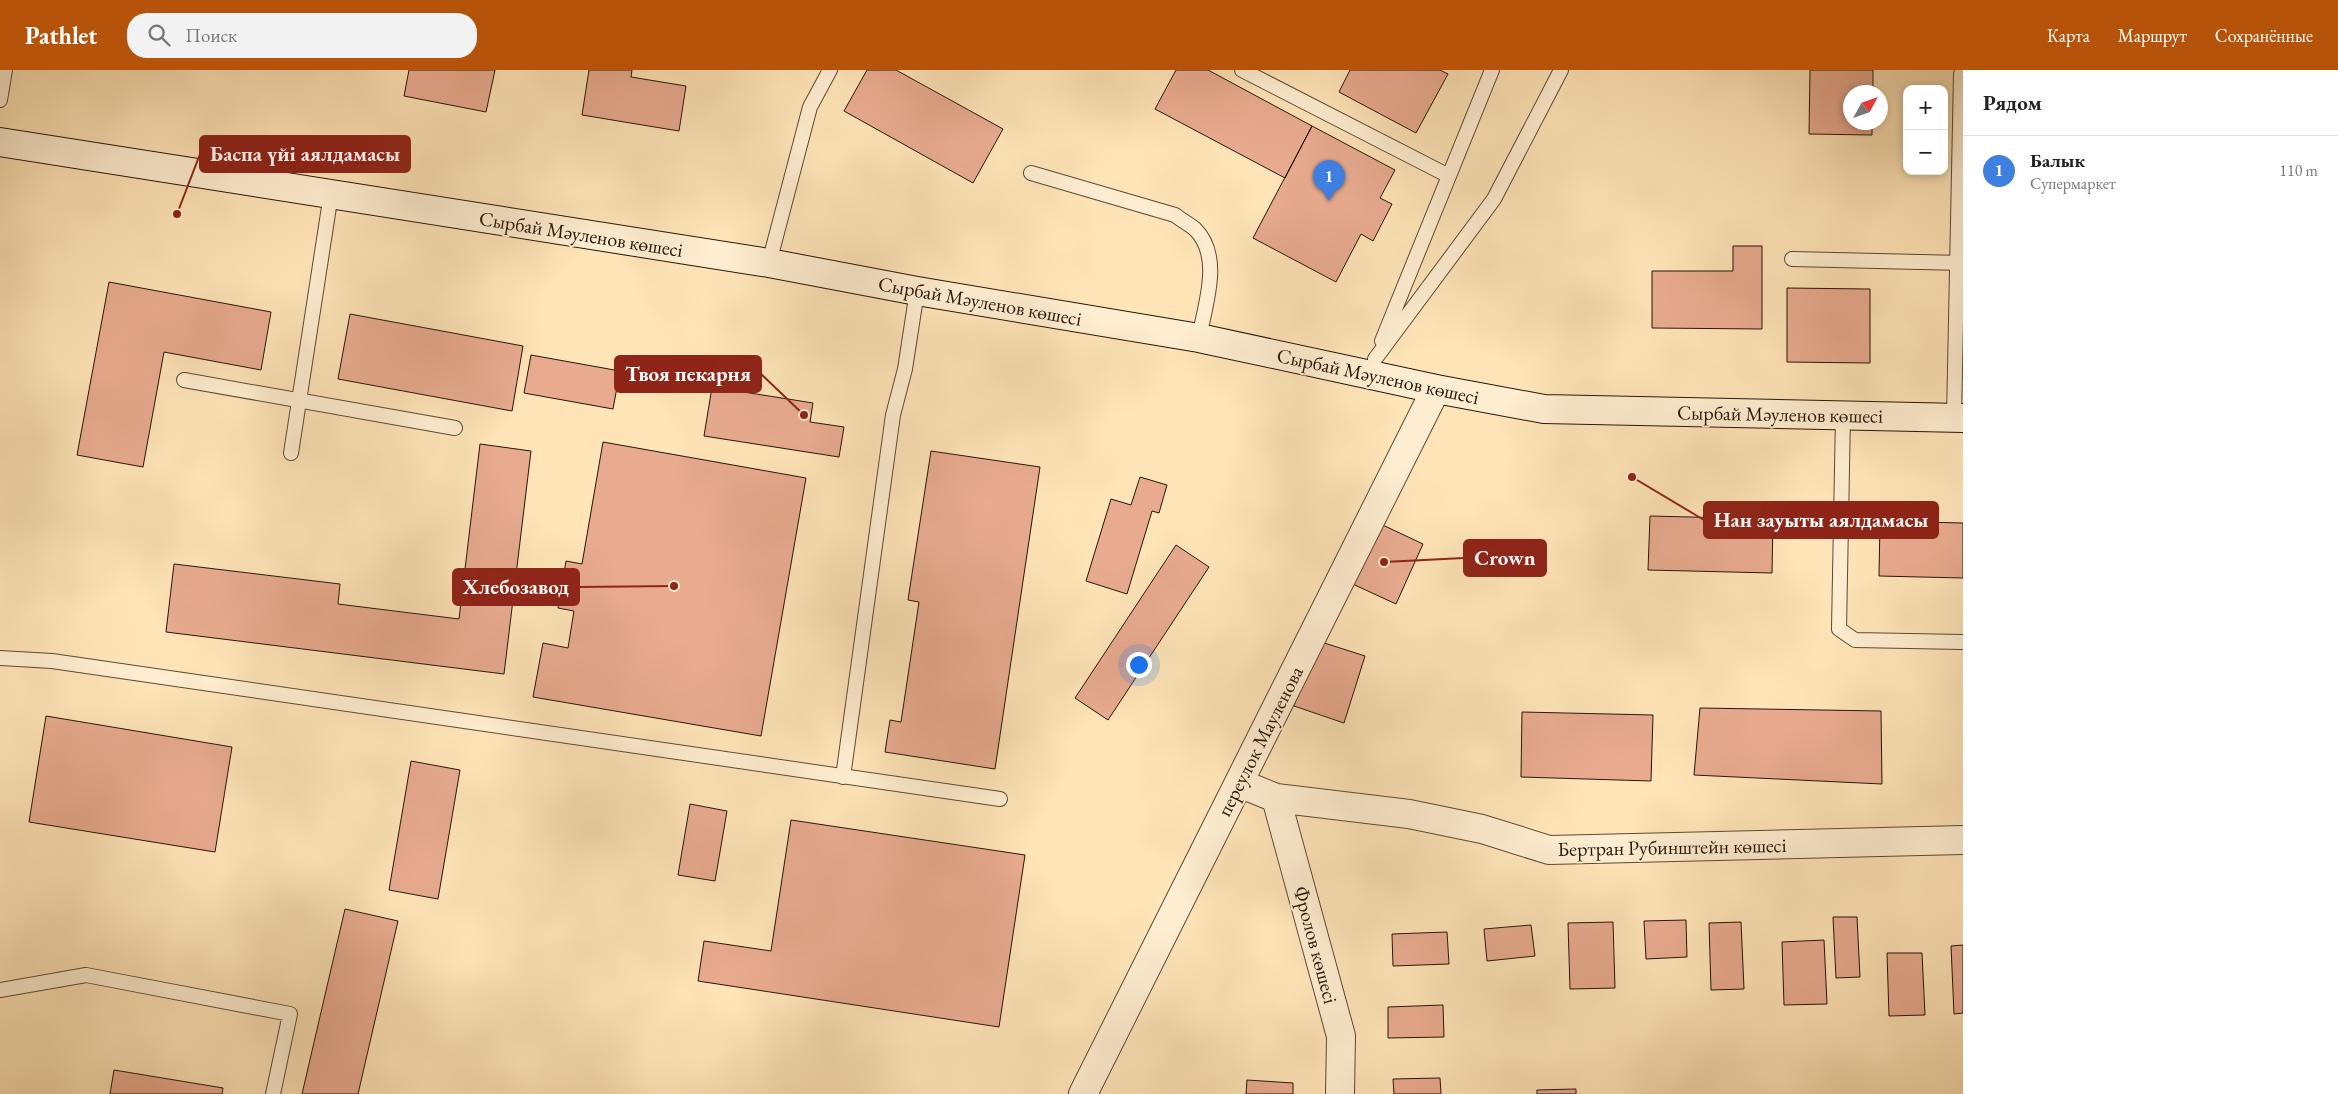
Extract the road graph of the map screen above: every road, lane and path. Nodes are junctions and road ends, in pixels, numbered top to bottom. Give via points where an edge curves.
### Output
1 (5, 70) edge
2 (830, 70) edge
3 (1242, 70) edge
4 (1492, 70) edge
5 (1562, 70) edge
6 (1963, 74) edge
7 (0, 100) edge
8 (0, 142) edge
9 (1031, 173) dead end
10 (1449, 176) junction
11 (331, 194) junction
12 (1792, 259) dead end
13 (1960, 262) edge
14 (769, 263) junction
15 (917, 291) junction
16 (1199, 338) junction
17 (1372, 366) junction
18 (184, 380) dead end
19 (1436, 389) junction
20 (299, 400) junction
21 (1843, 415) junction
22 (1958, 418) edge
23 (455, 428) dead end
24 (291, 453) dead end
25 (1963, 642) edge
26 (0, 658) edge
27 (843, 777) junction
28 (1239, 782) junction
29 (1276, 798) junction
30 (1000, 799) dead end
31 (1963, 840) edge
32 (0, 990) edge
33 (274, 1094) edge
34 (1083, 1094) edge
35 (1340, 1094) edge

1 - 7 lane
2 - 14 lane via 810,107
3 - 10 lane
4 - 10 lane
5 - 17 lane via 1494,199
6 - 13 lane
8 - 11 main road, Сырбай Мәуленов көшесі
9 - 16 lane via 1175,215 1195,229 1207,246 1211,265
10 - 17 lane
11 - 14 main road, Сырбай Мәуленов көшесі
11 - 20 lane
12 - 13 lane
13 - 22 lane
14 - 15 main road, Сырбай Мәуленов көшесі
15 - 16 main road, Сырбай Мәуленов көшесі
15 - 27 lane via 905,369 893,415
16 - 17 main road, Сырбай Мәуленов көшесі
17 - 19 main road, Сырбай Мәуленов көшесі
18 - 20 lane
19 - 21 main road, Сырбай Мәуленов көшесі via 1544,409
19 - 28 main road, переулок Мауленова
20 - 23 lane
20 - 24 lane
21 - 22 main road, Сырбай Мәуленов көшесі
21 - 25 lane via 1839,629 1855,640
26 - 27 lane via 62,663
27 - 30 lane
28 - 29 main road, Бертран Рубинштейн көшесі
28 - 34 main road, переулок Мауленова
29 - 31 main road, Бертран Рубинштейн көшесі via 1427,818 1482,829 1549,850
29 - 35 main road, Фролов көшесі via 1341,1036
32 - 33 lane via 86,975 290,1014

